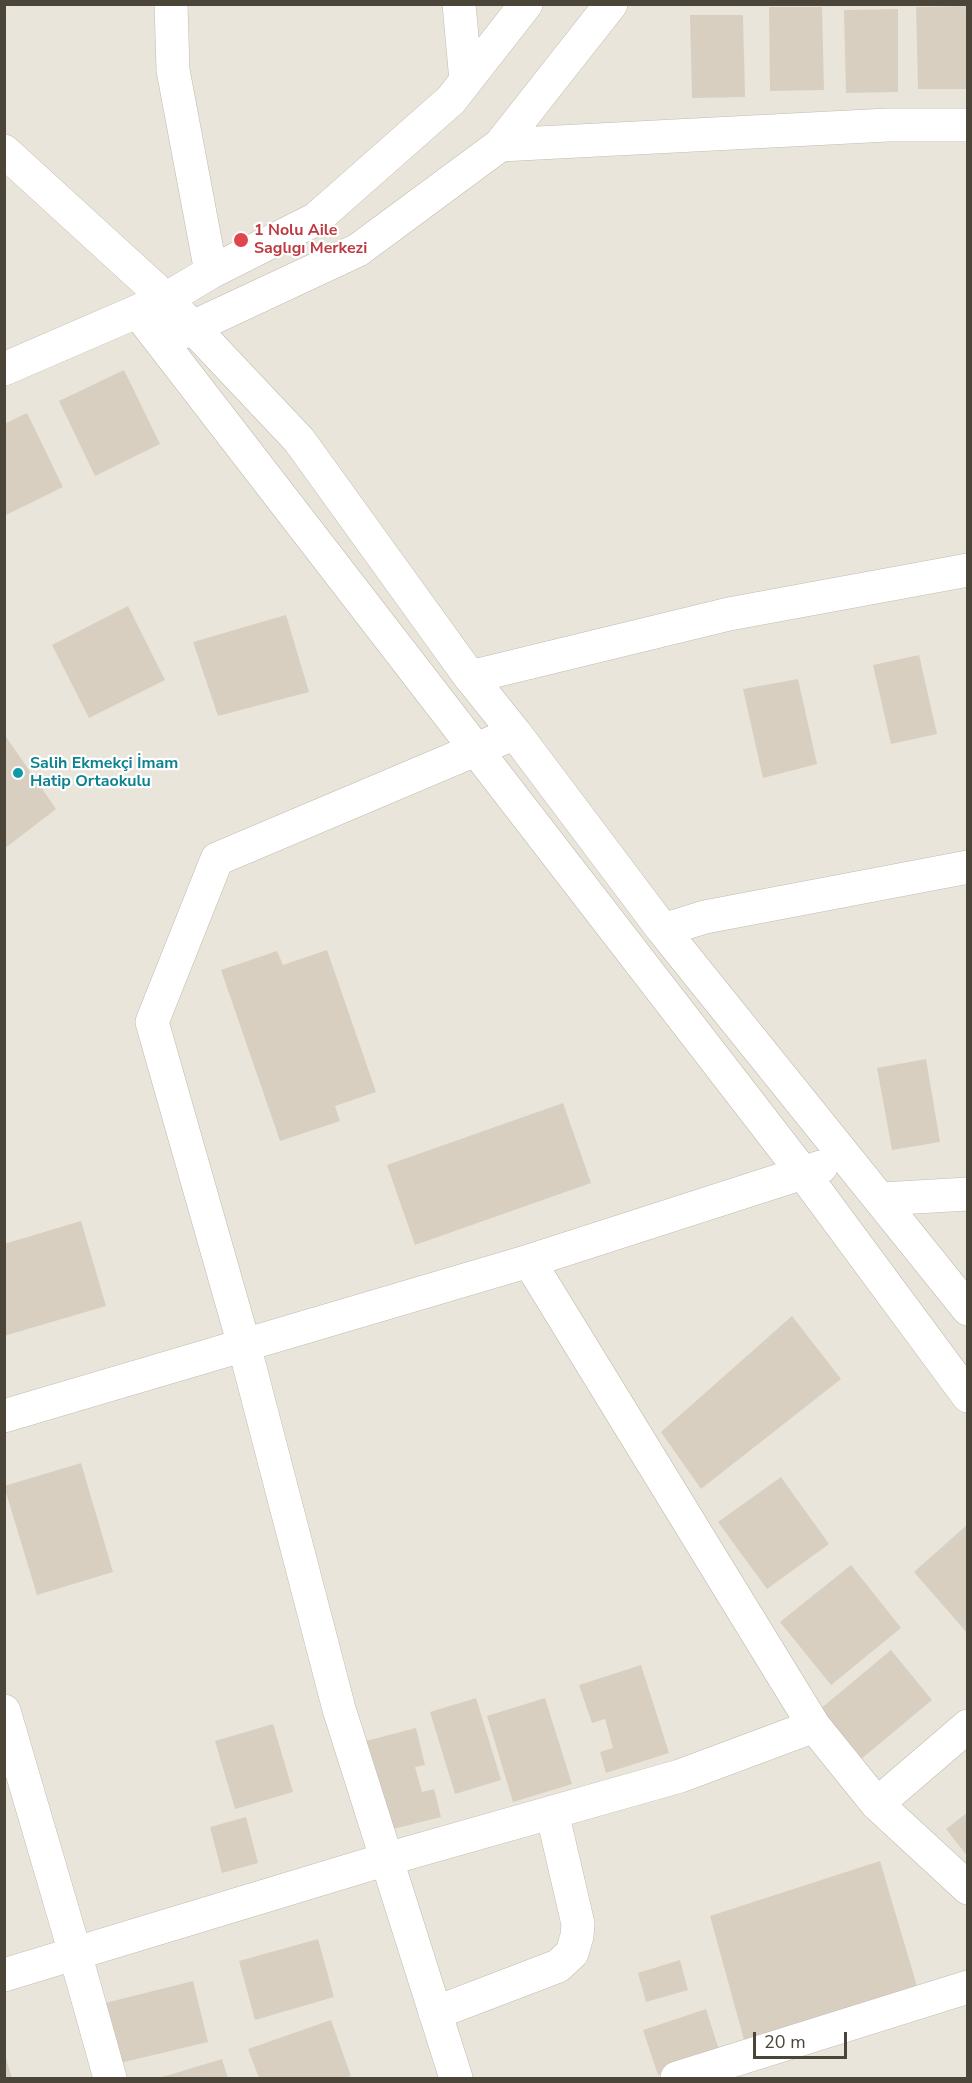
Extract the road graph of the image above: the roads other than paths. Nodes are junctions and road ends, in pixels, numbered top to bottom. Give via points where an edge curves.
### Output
1 (171, 4) edge
2 (459, 4) edge
3 (526, 4) edge
4 (611, 4) edge
5 (466, 81) junction
6 (968, 125) edge
7 (500, 145) junction
8 (4, 151) edge
9 (211, 272) junction
10 (152, 305) junction
11 (193, 326) junction
12 (162, 342) junction
13 (4, 369) edge
14 (968, 570) edge
15 (470, 677) junction
16 (515, 733) junction
17 (477, 749) junction
18 (968, 867) edge
19 (663, 930) junction
20 (846, 1159) junction
21 (803, 1173) junction
22 (968, 1194) edge
23 (881, 1199) junction
24 (529, 1261) junction
25 (968, 1309) edge
26 (244, 1346) junction
27 (968, 1396) edge
28 (4, 1416) edge
29 (4, 1711) edge
30 (814, 1726) junction
31 (968, 1726) edge
32 (877, 1804) junction
33 (552, 1812) junction
34 (387, 1859) junction
35 (968, 1888) edge
36 (75, 1953) junction
37 (4, 1975) edge
38 (968, 1987) edge
39 (435, 2013) junction
40 (110, 2079) edge
41 (456, 2079) edge
42 (677, 2079) edge

1 - 9 street via 173,70
2 - 5 street
3 - 5 street
4 - 7 street
5 - 9 street via 451,100 316,219
6 - 7 street via 888,125
7 - 11 street via 358,250
8 - 10 street
9 - 10 street
10 - 11 street
10 - 12 street
10 - 13 street
11 - 12 street
11 - 15 street via 299,440
12 - 17 street
14 - 15 street via 729,614
15 - 16 street
16 - 17 street
16 - 19 street
17 - 21 street
17 - 26 street via 217,860 152,1022
18 - 19 street via 705,917
19 - 20 street
20 - 21 street
20 - 23 street
21 - 24 street
21 - 27 street
22 - 23 street
23 - 25 street
24 - 26 street
24 - 30 street
26 - 28 street
26 - 34 street via 339,1709
29 - 36 street
30 - 32 street
30 - 33 street via 680,1776
31 - 32 street
32 - 35 street
33 - 34 street
33 - 39 street via 578,1924 572,1953 558,1966
34 - 36 street
34 - 39 street
36 - 37 street
36 - 40 street
38 - 42 street
39 - 41 street

